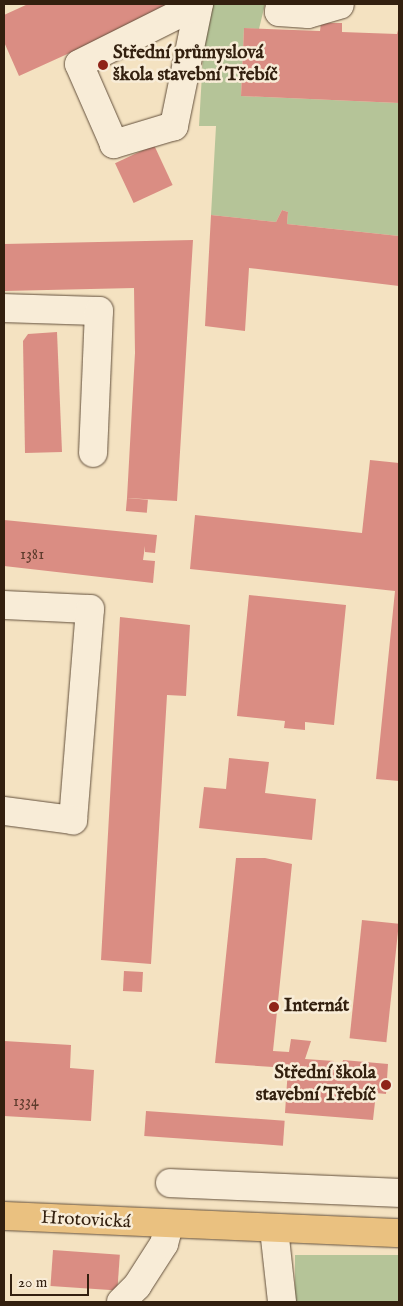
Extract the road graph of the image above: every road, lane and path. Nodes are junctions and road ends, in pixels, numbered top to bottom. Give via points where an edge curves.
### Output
1 (199, 4) edge
2 (280, 4) edge
3 (340, 4) edge
4 (4, 308) edge
5 (93, 453) dead end
6 (4, 605) edge
7 (4, 811) edge
8 (170, 1183) dead end
9 (399, 1193) edge
10 (4, 1216) edge
11 (168, 1225) junction
12 (274, 1229) junction
13 (399, 1233) edge
14 (121, 1302) edge
15 (282, 1302) edge

1 - 1 lane via 79,64 114,144 174,126
2 - 3 lane via 279,12 308,14
4 - 5 lane via 99,311
6 - 7 lane via 90,610 73,820
8 - 9 lane
10 - 11 main road, Hrotovická
11 - 12 main road, Hrotovická
11 - 14 lane via 164,1244 137,1286
12 - 13 main road, Hrotovická
12 - 15 lane

